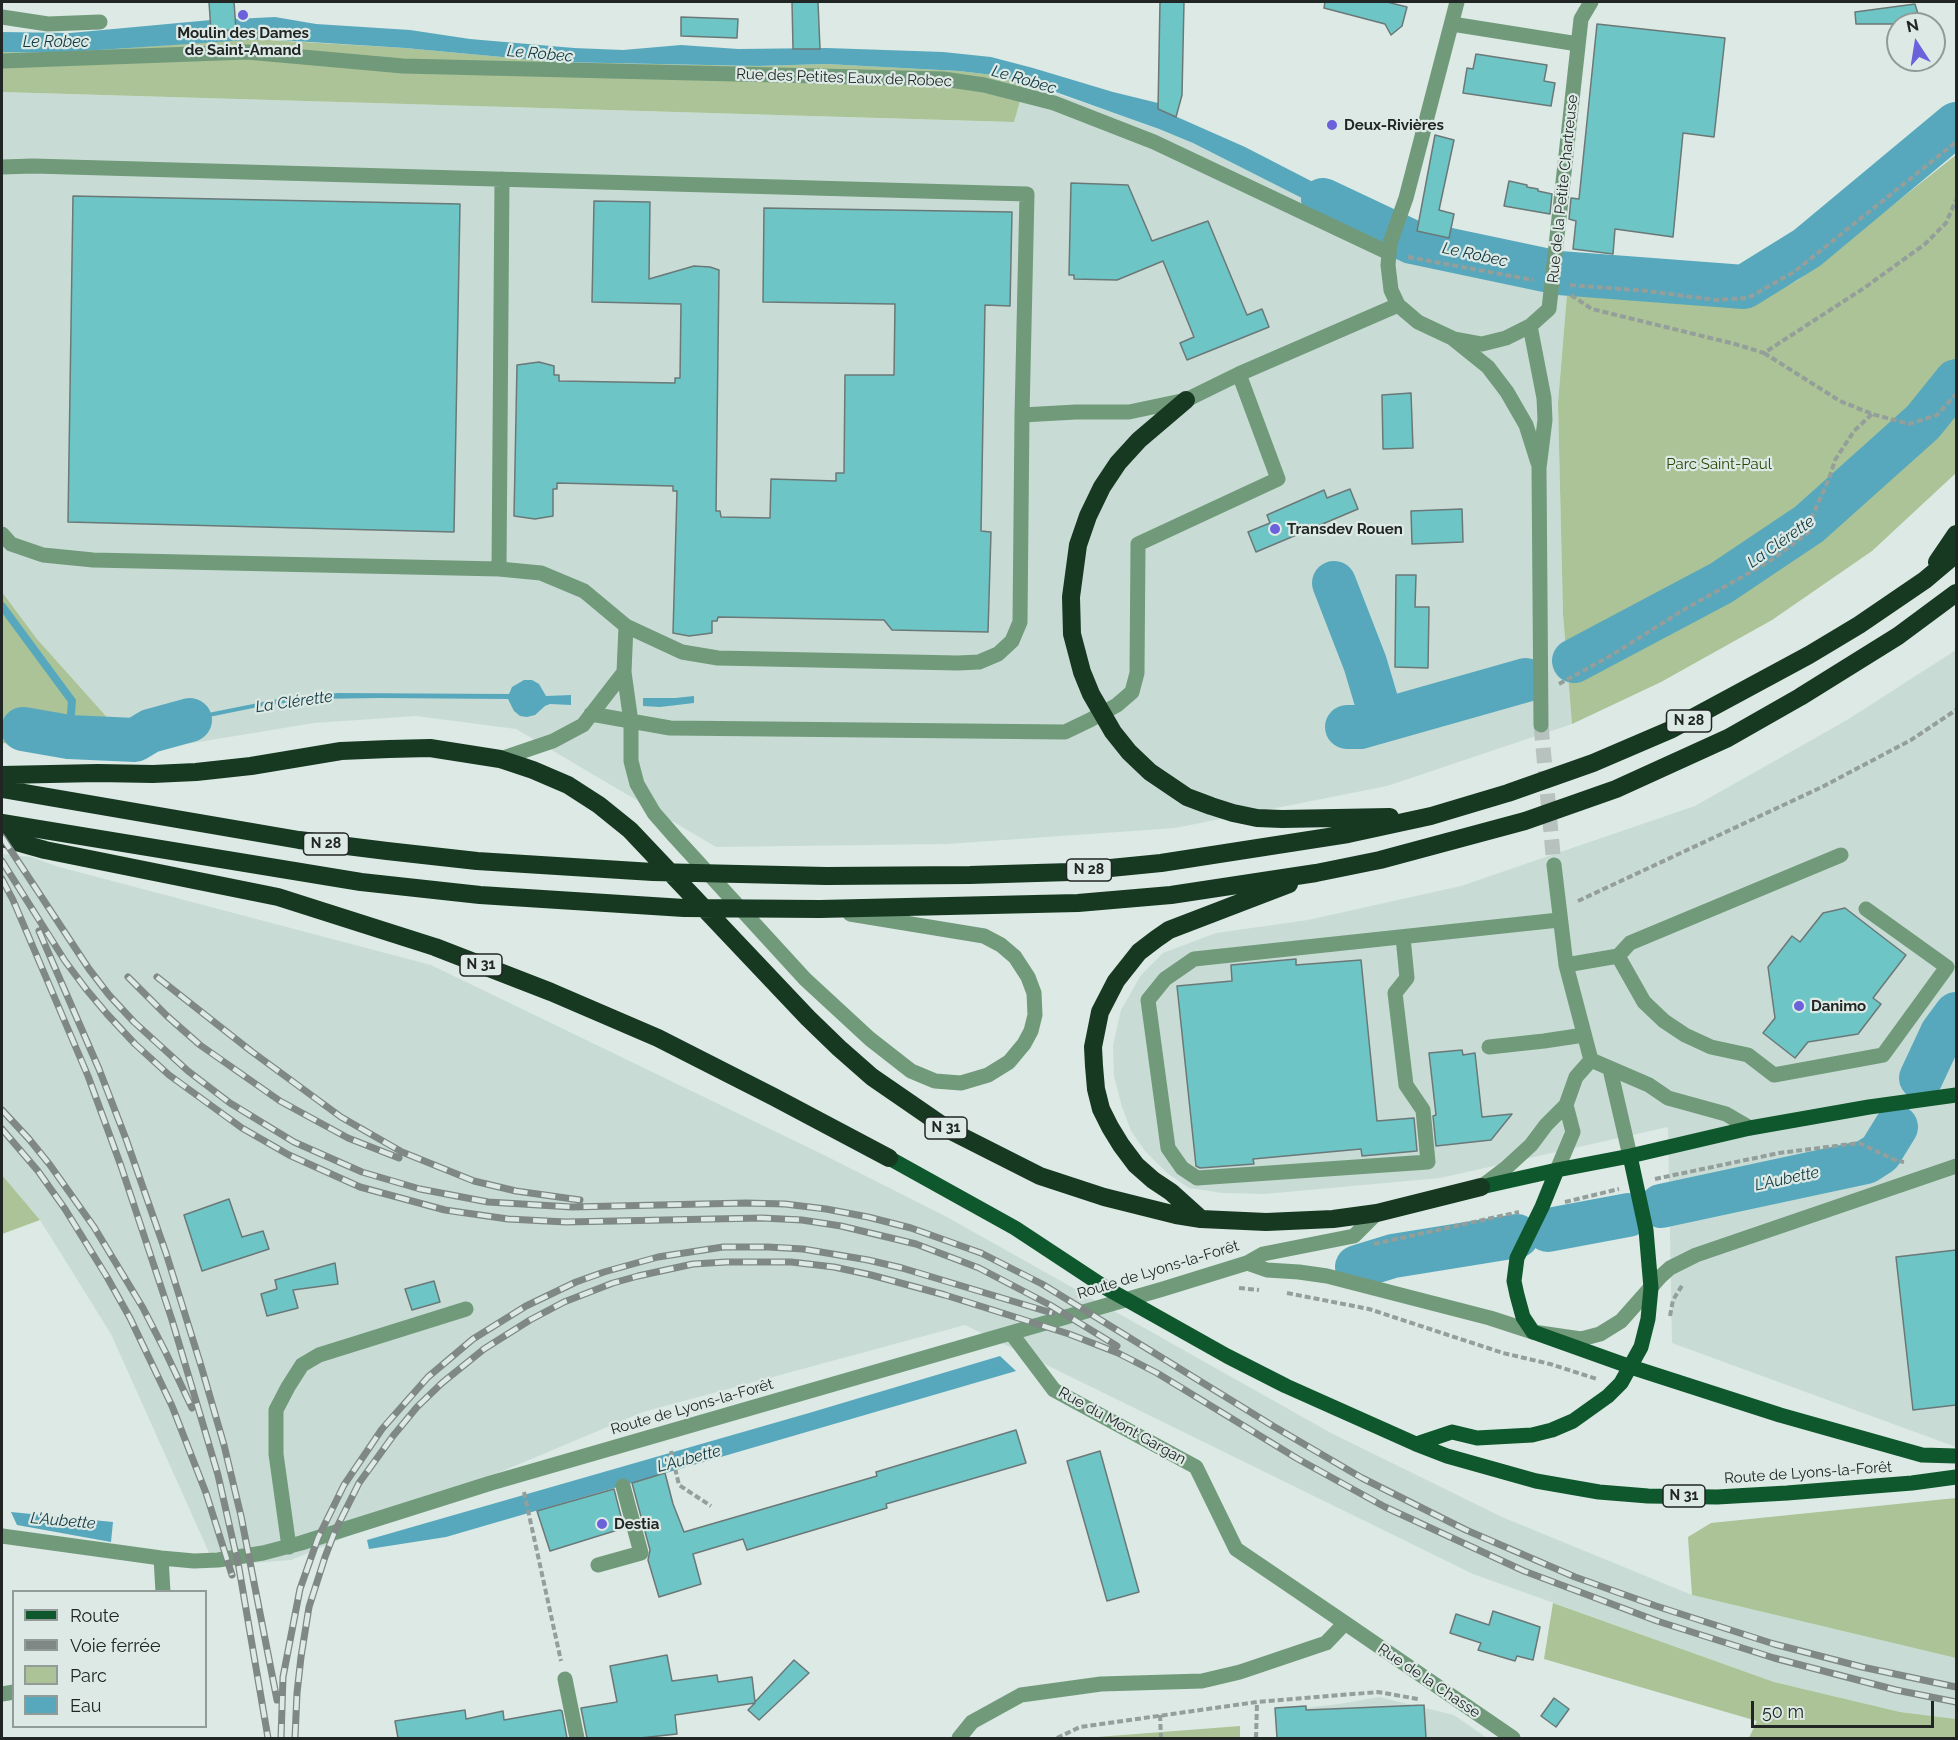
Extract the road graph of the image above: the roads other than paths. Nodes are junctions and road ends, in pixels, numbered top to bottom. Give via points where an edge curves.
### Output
1 (1457, 2) edge
2 (1591, 2) edge
3 (2, 17) edge
4 (100, 22) dead end
5 (1452, 24) junction
6 (1578, 44) junction
7 (2, 61) edge
8 (2, 167) edge
9 (502, 179) junction
10 (1390, 248) junction
11 (1398, 305) junction
12 (1530, 326) junction
13 (1452, 338) junction
14 (1239, 374) junction
15 (1186, 400) junction
16 (1022, 415) junction
17 (1539, 468) junction
18 (2, 534) edge
19 (1956, 534) edge
20 (1956, 554) edge
21 (499, 569) junction
22 (1925, 580) junction
23 (1956, 593) edge
24 (626, 626) junction
25 (624, 672) junction
26 (591, 714) junction
27 (631, 722) junction
28 (1541, 725) tunnel mouth
29 (500, 759) junction
30 (2, 775) edge
31 (2, 789) edge
32 (1431, 816) junction
33 (2, 823) edge
34 (2, 838) edge
35 (1841, 855) dead end
36 (1554, 865) tunnel mouth
37 (1316, 873) junction
38 (820, 909) junction
39 (1866, 909) dead end
40 (1559, 915) junction
41 (1403, 937) junction
42 (1618, 956) junction
43 (1566, 965) junction
44 (1584, 1035) junction
45 (1489, 1047) dead end
46 (1591, 1060) junction
47 (1610, 1069) junction
48 (1956, 1095) edge
49 (1566, 1105) junction
50 (1750, 1128) junction
51 (1630, 1156) junction
52 (889, 1158) joint
53 (1956, 1166) edge
54 (1557, 1170) junction
55 (1481, 1187) junction
56 (1377, 1213) junction
57 (1201, 1219) junction
58 (1247, 1263) junction
59 (1651, 1288) junction
60 (466, 1309) dead end
61 (1533, 1332) junction
62 (1011, 1333) junction
63 (1631, 1368) junction
64 (1416, 1444) junction
65 (1956, 1456) edge
66 (1956, 1476) edge
67 (623, 1486) dead end
68 (2, 1536) edge
69 (289, 1547) junction
70 (161, 1558) junction
71 (598, 1565) dead end
72 (163, 1590) edge
73 (1345, 1623) junction
74 (566, 1679) road end
75 (577, 1738) edge
76 (959, 1738) edge
77 (1513, 1738) edge

1 - 5 street
2 - 6 street, Rue de la Petite Chartreuse via 1581,19
3 - 4 street via 48,24
5 - 6 street
5 - 10 street
6 - 12 street, Rue de la Petite Chartreuse via 1550,309
7 - 10 street, Rue des Petites Eaux de Robec via 247,52 403,66 943,80 984,85 1054,103 1154,142
8 - 9 street
9 - 16 street via 1027,194
9 - 21 street
10 - 11 street via 1390,290
11 - 13 street, Rue de la Petite Chartreuse via 1418,322
11 - 14 street
12 - 13 street, Rue de la Petite Chartreuse via 1482,344
12 - 17 street, Rue de la Petite Chartreuse via 1544,398
13 - 17 street, Rue de la Petite Chartreuse via 1488,367 1507,392 1526,425
14 - 15 street
14 - 27 street via 1278,479 1138,544 1137,673 1132,692 1117,705 1065,732 670,728
15 - 16 street via 1130,412
15 - 32 highway via 1118,463 1102,487 1078,545 1071,597 1072,634 1082,672 1113,732 1143,766 1169,786 1187,797 1233,813 1282,819
16 - 24 street via 1020,622 1012,641 998,654 979,662 958,663 718,658 682,652
17 - 28 street, Rue de la Petite Chartreuse
18 - 21 street via 11,544 43,555 93,560
19 - 22 highway
20 - 22 highway, N 28
21 - 24 street via 541,573 584,591
22 - 32 highway, N 28 via 1860,625 1670,730 1593,763
23 - 37 highway, N 28 via 1898,636 1800,697 1728,738 1617,789 1462,840
24 - 25 street
25 - 26 street
25 - 27 street
26 - 27 street
26 - 29 street via 583,725 553,741
27 - 38 street via 631,761 637,784 654,813 805,979 890,1056 935,1081 961,1083 988,1075 1009,1062 1024,1044 1035,1015 1034,993 1015,957 1001,945 984,936 956,930
29 - 30 highway, N 31 via 430,748 389,749 341,751 196,772
29 - 57 highway, N 31 via 568,785 630,830 839,1048 872,1077 949,1130 1040,1176 1138,1206
31 - 32 highway, N 28 via 376,850 477,861 743,874 1070,872 1262,848
33 - 38 highway, N 28 via 361,882 480,895 684,908
34 - 52 highway, N 31 via 278,897 435,947 658,1038
35 - 42 street via 1630,943
36 - 40 street
37 - 38 highway, N 28 via 1171,895 1078,903
37 - 57 highway via 1169,930 1139,952 1116,981 1100,1012 1093,1047 1101,1109 1136,1165
39 - 42 street via 1947,967 1883,1055 1774,1075 1748,1055 1711,1047 1664,1021 1644,1002
40 - 41 street
40 - 43 street
41 - 41 street via 1194,959 1165,979 1148,1000 1168,1148 1182,1168 1197,1178 1428,1162 1423,1110 1406,1085 1396,1004 1395,993 1407,978
42 - 43 street
43 - 44 street
44 - 45 street
44 - 46 street
46 - 47 street
46 - 49 street via 1576,1077
47 - 50 street via 1649,1085 1668,1098 1726,1114
47 - 51 street
48 - 50 main road, N 31
49 - 54 street via 1573,1132
49 - 55 street via 1515,1160
50 - 51 main road, N 31
51 - 54 main road, N 31
51 - 59 main road via 1646,1230
52 - 64 main road, N 31 via 1015,1228 1106,1288 1227,1356
53 - 59 street via 1696,1255 1670,1268
54 - 55 main road, N 31
54 - 61 main road via 1517,1258 1514,1281 1523,1317
55 - 56 highway, N 31
56 - 57 highway, N 31 via 1266,1222
56 - 58 street, Route de Lyons-la-Forêt via 1354,1236 1263,1254
58 - 61 street via 1267,1270 1327,1276
58 - 62 street, Route de Lyons-la-Forêt
59 - 61 street via 1621,1321 1600,1334 1581,1339
59 - 63 main road via 1641,1347
60 - 69 street via 319,1355 302,1365 276,1410 276,1454
61 - 63 main road
62 - 69 street, Route de Lyons-la-Forêt via 519,1475
62 - 73 street, Rue du Mont Gargan via 1054,1390 1196,1467 1236,1549
63 - 64 main road via 1608,1396 1573,1421 1552,1430 1477,1438 1452,1432
63 - 65 main road via 1922,1455
64 - 66 main road, Route de Lyons-la-Forêt / N 31 via 1536,1481 1648,1496 1787,1493
67 - 71 street via 640,1553
68 - 70 street, Route de Lyons-la-Forêt
69 - 70 street, Route de Lyons-la-Forêt via 218,1560
70 - 72 street
73 - 76 street via 1326,1643 1202,1681 1101,1684 1021,1695 972,1722
73 - 77 street, Rue de la Chasse
74 - 75 street

